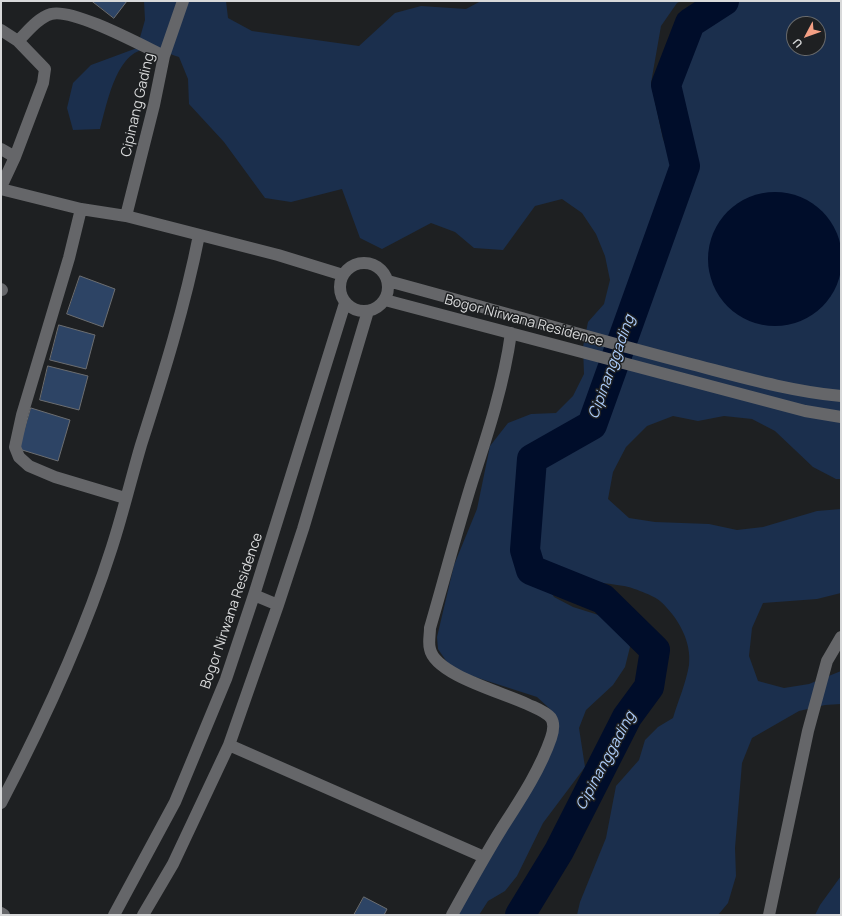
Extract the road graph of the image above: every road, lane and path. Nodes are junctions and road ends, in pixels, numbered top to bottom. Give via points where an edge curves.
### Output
1 (183, 1) edge
2 (1, 30) edge
3 (18, 41) junction
4 (164, 56) junction
5 (1, 149) edge
6 (15, 157) junction
7 (1, 188) edge
8 (80, 209) junction
9 (126, 216) junction
10 (199, 235) junction
11 (343, 275) junction
12 (388, 281) junction
13 (385, 300) junction
14 (345, 303) junction
15 (368, 311) junction
16 (511, 333) junction
17 (841, 396) edge
18 (841, 417) edge
19 (125, 498) junction
20 (254, 595) junction
21 (278, 605) junction
22 (841, 637) edge
23 (229, 745) junction
24 (1, 803) edge
25 (484, 857) junction
26 (1, 913) edge
27 (4, 915) edge
28 (114, 915) edge
29 (144, 915) edge
30 (452, 915) edge
31 (769, 915) edge

1 - 4 street, Cipinang Gading
2 - 3 street
3 - 4 street via 38,21 49,14 60,12 97,24
3 - 6 street via 45,69 43,84
4 - 9 street, Cipinang Gading
5 - 6 street
6 - 7 street
7 - 8 street
8 - 9 street
8 - 19 street via 69,258 22,415 15,447 19,457 29,466 55,477
9 - 10 street
10 - 11 street
10 - 19 street via 166,365
11 - 12 street via 355,264 371,263 384,273
11 - 14 street via 340,290
12 - 13 street
12 - 17 street, Bogor Nirwana Residence via 601,341 783,387
13 - 15 street via 375,309
13 - 16 street, Bogor Nirwana Residence
14 - 15 street via 352,308
14 - 20 street, Bogor Nirwana Residence
15 - 21 street
16 - 18 street, Bogor Nirwana Residence via 805,411
16 - 25 street via 507,362 494,414 430,628 430,650 437,661 464,679 510,695 545,713 554,726 552,738 533,778
19 - 24 street via 112,546 75,643
20 - 21 street
20 - 28 street, Bogor Nirwana Residence via 226,679 175,802
21 - 23 street
22 - 31 street via 827,661 808,731
23 - 25 street
23 - 29 street via 173,864
25 - 30 street
26 - 27 street

